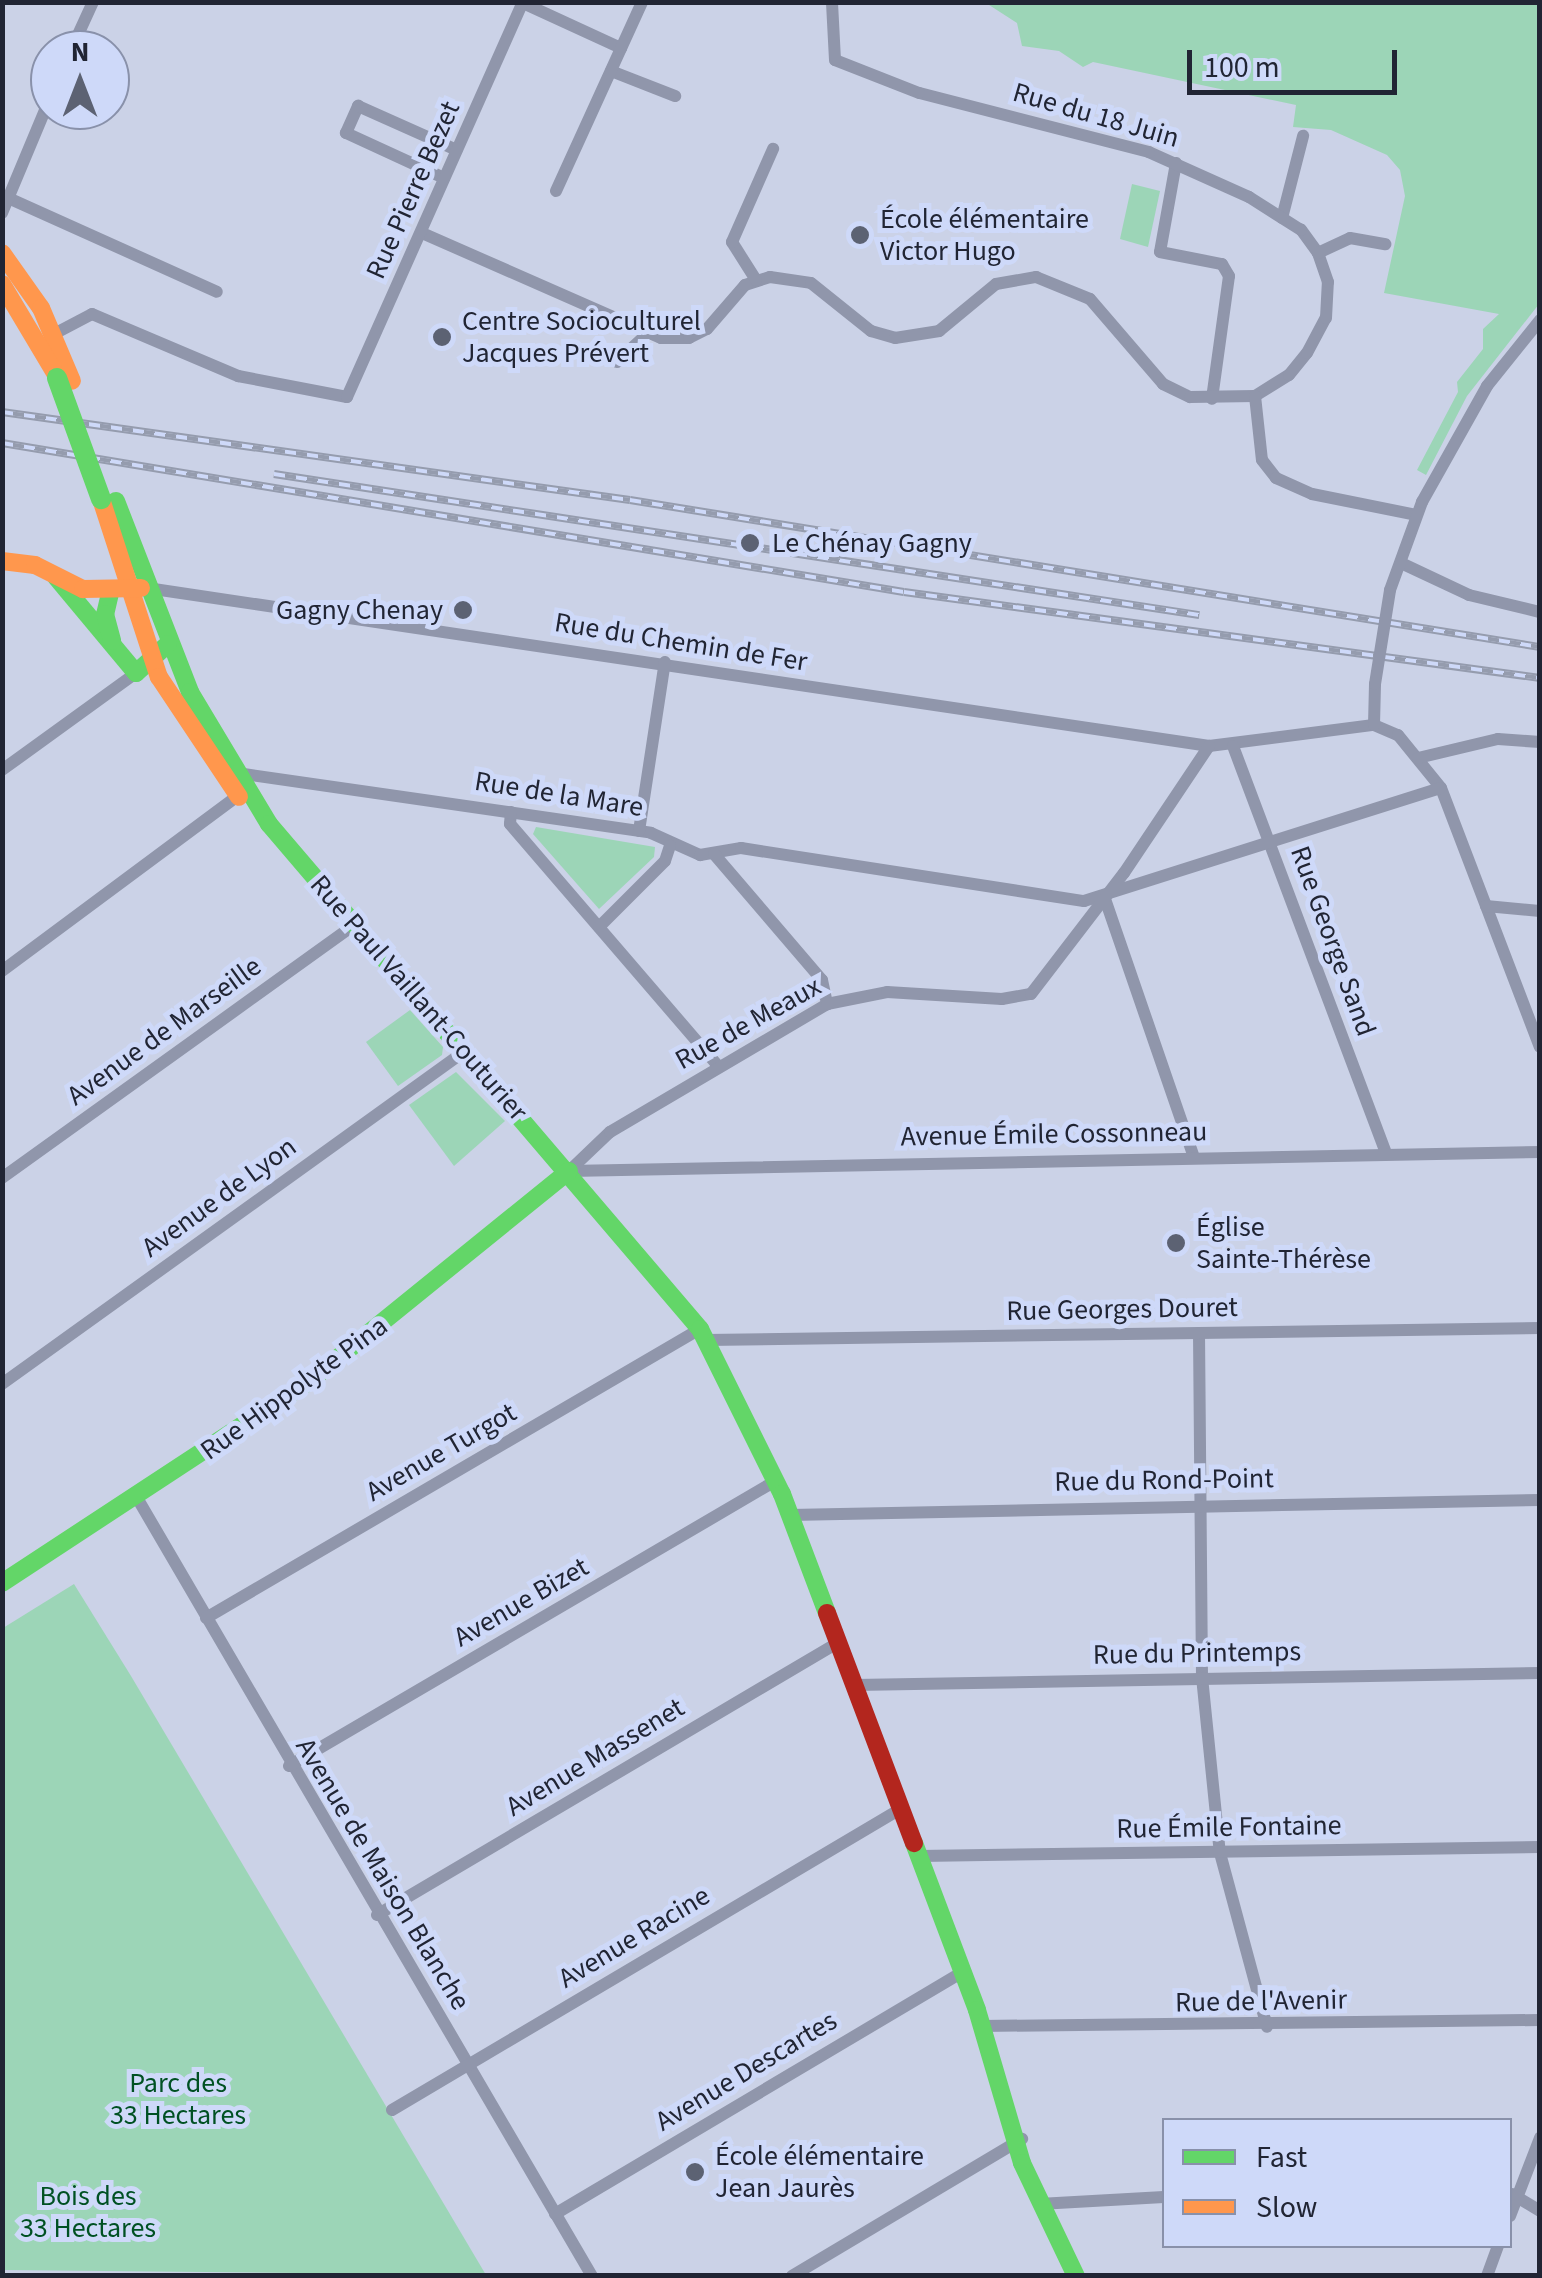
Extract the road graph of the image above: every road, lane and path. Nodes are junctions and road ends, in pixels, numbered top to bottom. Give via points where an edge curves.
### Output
1 (92, 2) edge
2 (642, 2) edge
3 (832, 2) edge
4 (523, 3) edge
5 (80, 30) edge
6 (621, 48) junction
7 (611, 71) junction
8 (674, 96) dead end
9 (35, 130) edge
10 (1303, 136) dead end
11 (773, 149) dead end
12 (457, 150) junction
13 (1176, 163) junction
14 (444, 178) junction
15 (556, 191) dead end
16 (4, 197) edge
17 (2, 213) edge
18 (1282, 218) junction
19 (422, 233) junction
20 (1385, 244) dead end
21 (1318, 252) junction
22 (2, 253) edge
23 (756, 280) junction
24 (2, 284) edge
25 (217, 292) dead end
26 (1540, 320) edge
27 (648, 333) junction
28 (54, 334) junction
29 (617, 362) dead end
30 (65, 380) junction
31 (1255, 396) junction
32 (1212, 399) junction
33 (1416, 515) junction
34 (2, 560) edge
35 (1401, 564) junction
36 (56, 577) junction
37 (128, 589) junction
38 (1540, 612) edge
39 (168, 644) junction
40 (116, 650) junction
41 (664, 663) junction
42 (144, 667) junction
43 (1374, 725) junction
44 (1540, 742) edge
45 (1209, 746) junction
46 (1233, 746) junction
47 (1418, 758) junction
48 (2, 770) edge
49 (240, 784) junction
50 (1441, 788) junction
51 (512, 812) junction
52 (638, 831) junction
53 (1270, 845) junction
54 (670, 846) junction
55 (714, 854) junction
56 (1105, 899) junction
57 (1486, 906) junction
58 (1540, 911) edge
59 (355, 924) junction
60 (599, 928) junction
61 (2, 971) edge
62 (828, 1004) junction
63 (1540, 1047) edge
64 (464, 1051) junction
65 (717, 1065) junction
66 (1540, 1152) edge
67 (1386, 1154) junction
68 (1194, 1157) junction
69 (569, 1171) junction
70 (2, 1178) edge
71 (1540, 1328) edge
72 (1199, 1333) junction
73 (703, 1334) junction
74 (2, 1384) edge
75 (776, 1480) junction
76 (136, 1496) junction
77 (1540, 1500) edge
78 (1202, 1502) junction
79 (790, 1515) junction
80 (2, 1584) edge
81 (206, 1618) junction
82 (839, 1642) junction
83 (1540, 1674) edge
84 (1202, 1677) junction
85 (855, 1685) junction
86 (289, 1766) junction
87 (902, 1808) junction
88 (1540, 1848) edge
89 (1220, 1853) junction
90 (920, 1856) junction
91 (377, 1916) junction
92 (963, 1972) junction
93 (1540, 2020) edge
94 (982, 2026) junction
95 (1267, 2027) junction
96 (468, 2066) junction
97 (392, 2110) dead end
98 (1540, 2138) edge
99 (1020, 2140) junction
100 (1514, 2194) edge
101 (1162, 2197) edge
102 (1043, 2203) junction
103 (1540, 2211) edge
104 (555, 2214) junction
105 (1497, 2248) edge
106 (592, 2276) edge
107 (792, 2276) edge
108 (1076, 2276) edge
109 (1486, 2276) edge

1 - 5 street
2 - 6 street
3 - 13 street, Rue du 18 Juin via 830,51 852,68
4 - 6 street
4 - 12 street, Rue Pierre Bezet
6 - 7 street
7 - 8 street
7 - 15 street
9 - 16 street
10 - 18 street
11 - 23 street via 732,242
12 - 14 street, Rue Pierre Bezet
12 - 14 street via 358,106 346,133
13 - 18 street, Rue du 18 Juin
13 - 32 street via 1160,252 1222,264 1229,276
14 - 19 street, Rue Pierre Bezet
16 - 17 street
16 - 25 street
18 - 21 street, Rue du 18 Juin
19 - 27 street
19 - 28 street, Rue Pierre Bezet via 347,397 238,376 92,314
20 - 21 street via 1350,238
21 - 31 street via 1328,305 1319,335 1289,375
22 - 28 main road
23 - 27 street via 695,336
23 - 32 street via 794,276 811,282 871,331 895,338 938,332 996,284 1058,281 1090,299 1163,384
24 - 30 main road
26 - 33 street via 1488,386
27 - 29 street
28 - 30 main road
30 - 37 main road, Rue Paul Vaillant-Couturier, bridge via 108,500
31 - 32 street
31 - 33 street via 1262,460 1276,478 1312,494
33 - 35 street
34 - 36 main road
35 - 38 street via 1470,595
35 - 43 street, bridge via 1390,590
36 - 37 main road via 83,589
36 - 40 main road
37 - 39 main road, Rue Paul Vaillant-Couturier
37 - 40 main road via 105,614
37 - 41 street, Rue du Chemin de Fer
37 - 42 main road, Rue Paul Vaillant-Couturier
39 - 42 main road
39 - 49 main road, Rue Paul Vaillant-Couturier
40 - 42 main road
41 - 45 street, Rue du Chemin de Fer
41 - 52 street
42 - 48 street
42 - 49 main road, Rue Paul Vaillant-Couturier
43 - 46 street, Rue du Chemin de Fer
43 - 47 street via 1398,735
44 - 47 street via 1498,739
45 - 46 street, Rue du Chemin de Fer
45 - 56 street, Rue de Meaux
46 - 53 street, Rue George Sand
47 - 50 street
49 - 51 street, Rue de la Mare
49 - 59 main road, Rue Paul Vaillant-Couturier
49 - 61 street
50 - 53 street
50 - 57 street
51 - 52 street, Rue de la Mare
51 - 60 street via 510,824
52 - 54 street, Rue de la Mare
53 - 56 street
53 - 67 street, Rue George Sand
54 - 55 street, Rue de la Mare
54 - 60 street via 665,860
55 - 56 street, Rue de la Mare via 741,848
55 - 62 street via 822,980
56 - 62 street, Rue de Meaux via 1031,994 1002,999 886,992
56 - 68 street
57 - 58 street
57 - 63 street
59 - 64 main road, Rue Paul Vaillant-Couturier
59 - 70 street, Avenue de Marseille
60 - 65 street
62 - 65 street, Rue de Meaux
64 - 69 main road, Rue Paul Vaillant-Couturier
64 - 74 street, Avenue de Lyon
65 - 69 street, Rue de Meaux via 610,1132
66 - 67 street, Avenue Émile Cossonneau
67 - 68 street, Avenue Émile Cossonneau
68 - 69 street, Avenue Émile Cossonneau
69 - 73 main road, Rue Paul Vaillant-Couturier
69 - 76 main road, Rue Hippolyte Pina via 307,1383
71 - 72 street, Rue Georges Douret
72 - 73 street, Rue Georges Douret
72 - 78 street
73 - 75 main road, Rue Paul Vaillant-Couturier
73 - 81 street, Avenue Turgot
75 - 79 main road, Rue Paul Vaillant-Couturier
75 - 86 street, Avenue Bizet
76 - 80 main road, Rue Hippolyte Pina
76 - 81 street, Avenue de Maison Blanche
77 - 78 street, Rue du Rond-Point
78 - 79 street, Rue du Rond-Point
78 - 84 street
79 - 82 main road, Rue Paul Vaillant-Couturier
81 - 86 street, Avenue de Maison Blanche
82 - 85 main road, Rue Paul Vaillant-Couturier
82 - 91 street, Avenue Massenet
83 - 84 street, Rue du Printemps
84 - 85 street, Rue du Printemps
84 - 89 street
85 - 87 main road, Rue Paul Vaillant-Couturier
86 - 91 street, Avenue de Maison Blanche
87 - 90 main road, Rue Paul Vaillant-Couturier
87 - 96 street, Avenue Racine
88 - 89 street, Rue Émile Fontaine
89 - 90 street, Rue Émile Fontaine
89 - 95 street
90 - 92 main road, Rue Paul Vaillant-Couturier
91 - 96 street, Avenue de Maison Blanche
92 - 94 main road, Rue Paul Vaillant-Couturier
92 - 104 street, Avenue Descartes
93 - 95 street, Rue de l'Avenir
94 - 95 street, Rue de l'Avenir
94 - 99 main road
96 - 97 street, Avenue Racine
96 - 104 street, Avenue de Maison Blanche
98 - 100 street
99 - 102 main road
99 - 107 street
100 - 103 street
101 - 102 street
102 - 108 main road
104 - 106 street, Avenue de Maison Blanche
105 - 109 street

